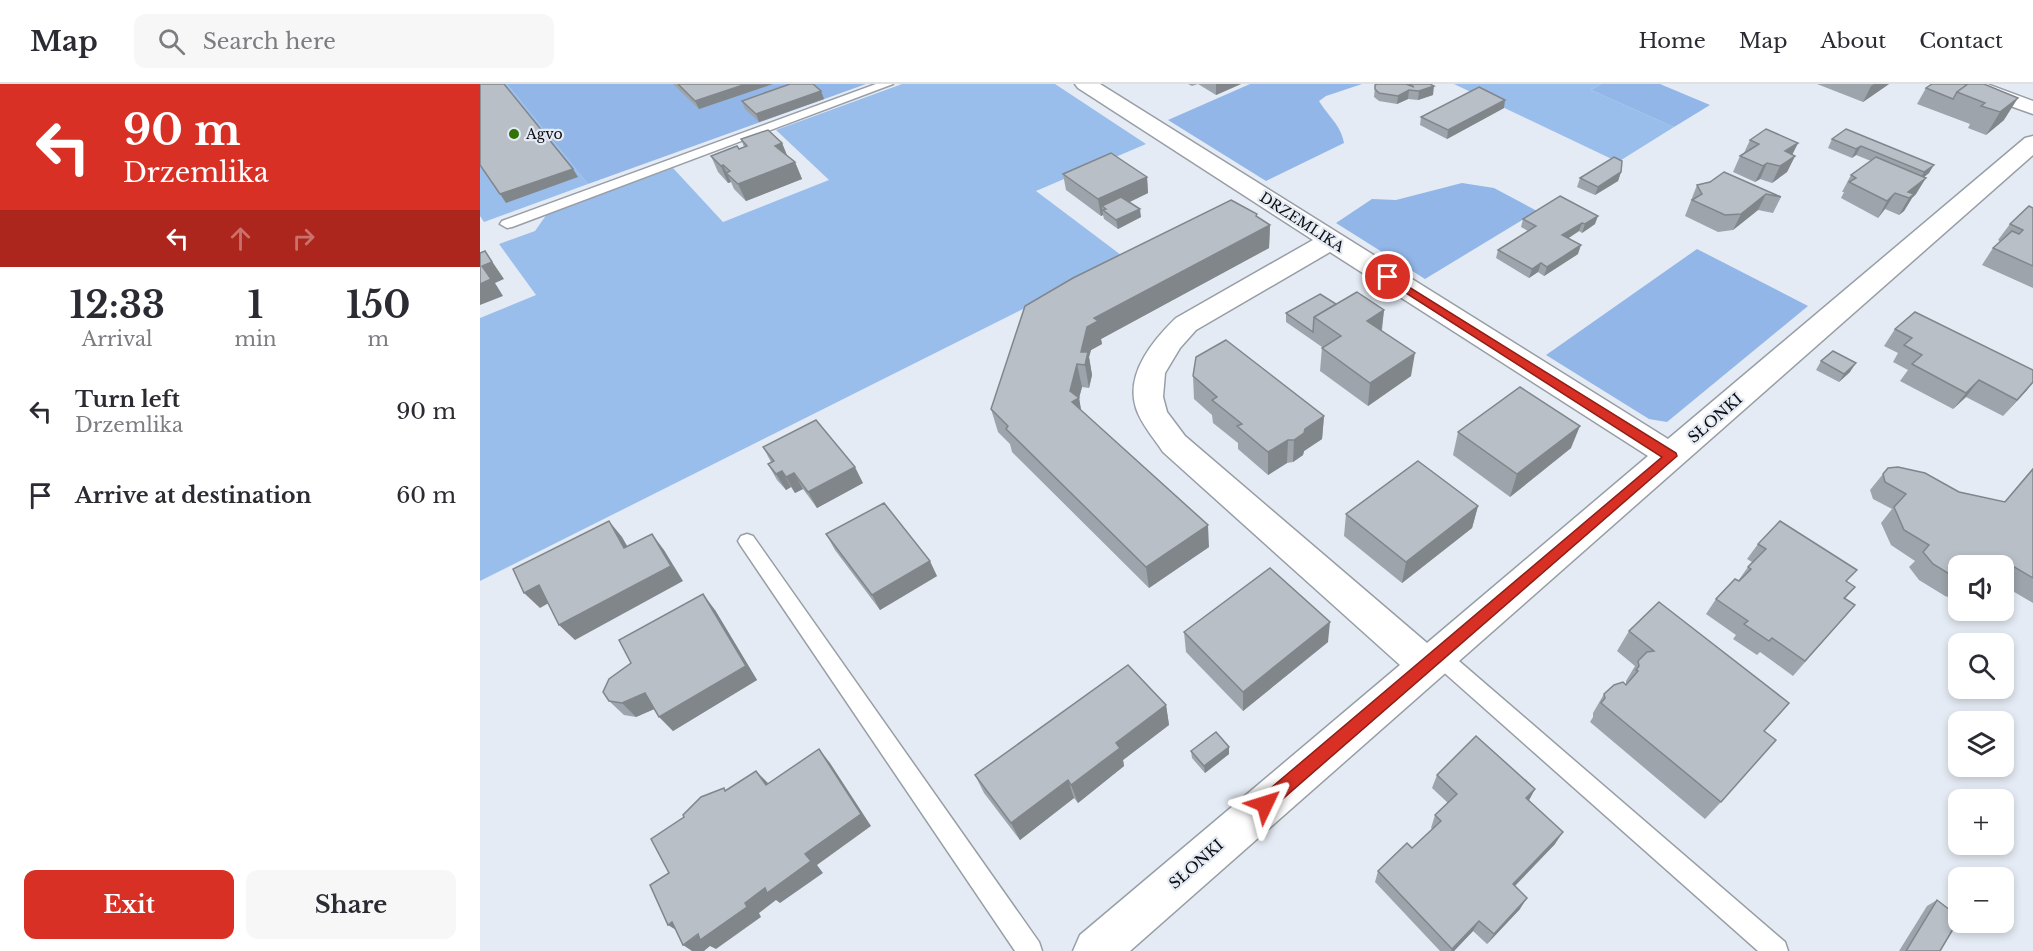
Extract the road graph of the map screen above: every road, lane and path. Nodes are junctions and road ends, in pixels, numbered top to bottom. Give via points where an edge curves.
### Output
1 (887, 84) edge
2 (1085, 84) edge
3 (1967, 84) edge
4 (2033, 108) edge
5 (2033, 143) edge
6 (507, 224) dead end
7 (1332, 240) junction
8 (1671, 456) junction
9 (747, 541) dead end
10 (1432, 660) junction
11 (1030, 951) edge
12 (1096, 951) edge
13 (1776, 951) edge

1 - 6 lane
2 - 7 street, DRZEMLIKA
3 - 4 street
5 - 8 street, SŁONKI
7 - 8 street, DRZEMLIKA
7 - 10 street via 1186,324 1157,357 1148,390 1151,409 1174,444
8 - 10 street, SŁONKI
9 - 11 lane
10 - 12 street, SŁONKI
10 - 13 lane

